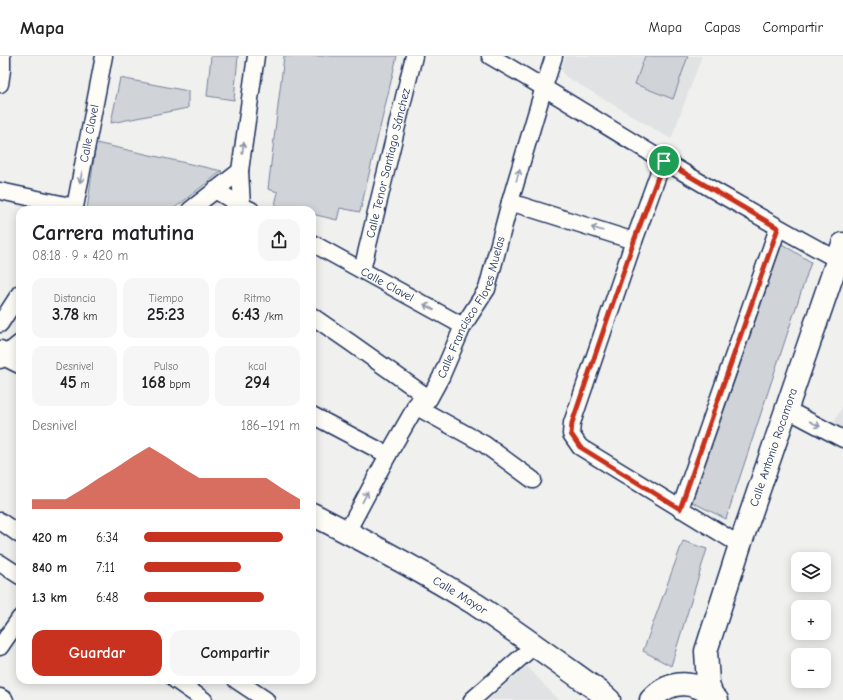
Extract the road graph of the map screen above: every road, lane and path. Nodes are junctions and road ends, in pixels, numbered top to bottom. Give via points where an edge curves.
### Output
1 (2, 56) edge
2 (104, 56) edge
3 (256, 56) edge
4 (414, 56) edge
5 (490, 56) edge
6 (554, 56) edge
7 (0, 84) edge
8 (544, 87) junction
9 (664, 161) junction
10 (240, 171) junction
11 (215, 190) junction
12 (0, 191) edge
13 (510, 202) junction
14 (62, 206) edge
15 (75, 206) edge
16 (195, 206) edge
17 (243, 206) edge
18 (246, 206) edge
19 (778, 228) junction
20 (634, 241) junction
21 (316, 245) edge
22 (840, 252) edge
23 (362, 270) junction
24 (16, 299) edge
25 (316, 319) edge
26 (0, 324) edge
27 (463, 326) junction
28 (419, 400) junction
29 (786, 409) junction
30 (316, 417) edge
31 (843, 439) edge
32 (388, 455) junction
33 (533, 480) dead end
34 (680, 509) junction
35 (316, 516) edge
36 (0, 521) edge
37 (16, 532) edge
38 (347, 532) junction
39 (740, 545) junction
40 (0, 563) edge
41 (16, 573) edge
42 (16, 624) edge
43 (535, 645) junction
44 (0, 647) edge
45 (706, 651) junction
46 (182, 684) edge
47 (242, 684) edge
48 (673, 686) junction
49 (197, 693) edge
50 (604, 696) edge
51 (0, 697) edge
52 (714, 697) edge
53 (5, 700) edge
54 (266, 700) edge
55 (472, 700) edge
56 (620, 700) edge
57 (651, 700) edge

1 - 7 street
2 -> 15 street, Calle Clavel
10 -> 3 street
4 - 23 street, Calle Tenor Santiago Sánchez
5 - 8 street
6 - 8 street, Calle Francisco Flores Muelas
8 - 9 street
13 -> 8 street, Calle Francisco Flores Muelas
9 - 19 street
9 - 20 street
10 - 11 street
10 - 18 street
11 - 16 street
11 - 17 street
12 - 14 street
20 -> 13 street
13 - 27 street, Calle Francisco Flores Muelas via 486,289
19 - 22 street
19 - 34 street
20 - 34 street via 572,423 571,434 580,447
21 - 23 street, Calle Clavel
22 - 29 street, Calle Antonio Rocamora
27 -> 23 street, Calle Clavel
24 - 26 street
25 - 28 street via 351,343
27 - 28 street, Calle Francisco Flores Muelas via 429,398
28 - 32 street
28 - 33 street
29 -> 31 street
29 - 39 street, Calle Antonio Rocamora
30 - 32 street
38 -> 32 street
34 - 39 street
35 - 38 street, Calle Mayor
36 - 37 street
38 - 43 street, Calle Mayor via 448,588
39 - 45 street, Calle Antonio Rocamora
40 - 41 street
42 - 44 street
43 - 50 street, Calle Mayor
43 - 55 street
45 - 48 street, Calle Antonio Rocamora
45 - 52 street, Calle Antonio Rocamora via 708,683
46 - 49 street
47 - 54 street
48 - 52 street via 692,685 702,688
48 - 57 street via 656,694
50 - 56 street, Calle Mayor
51 - 53 street

